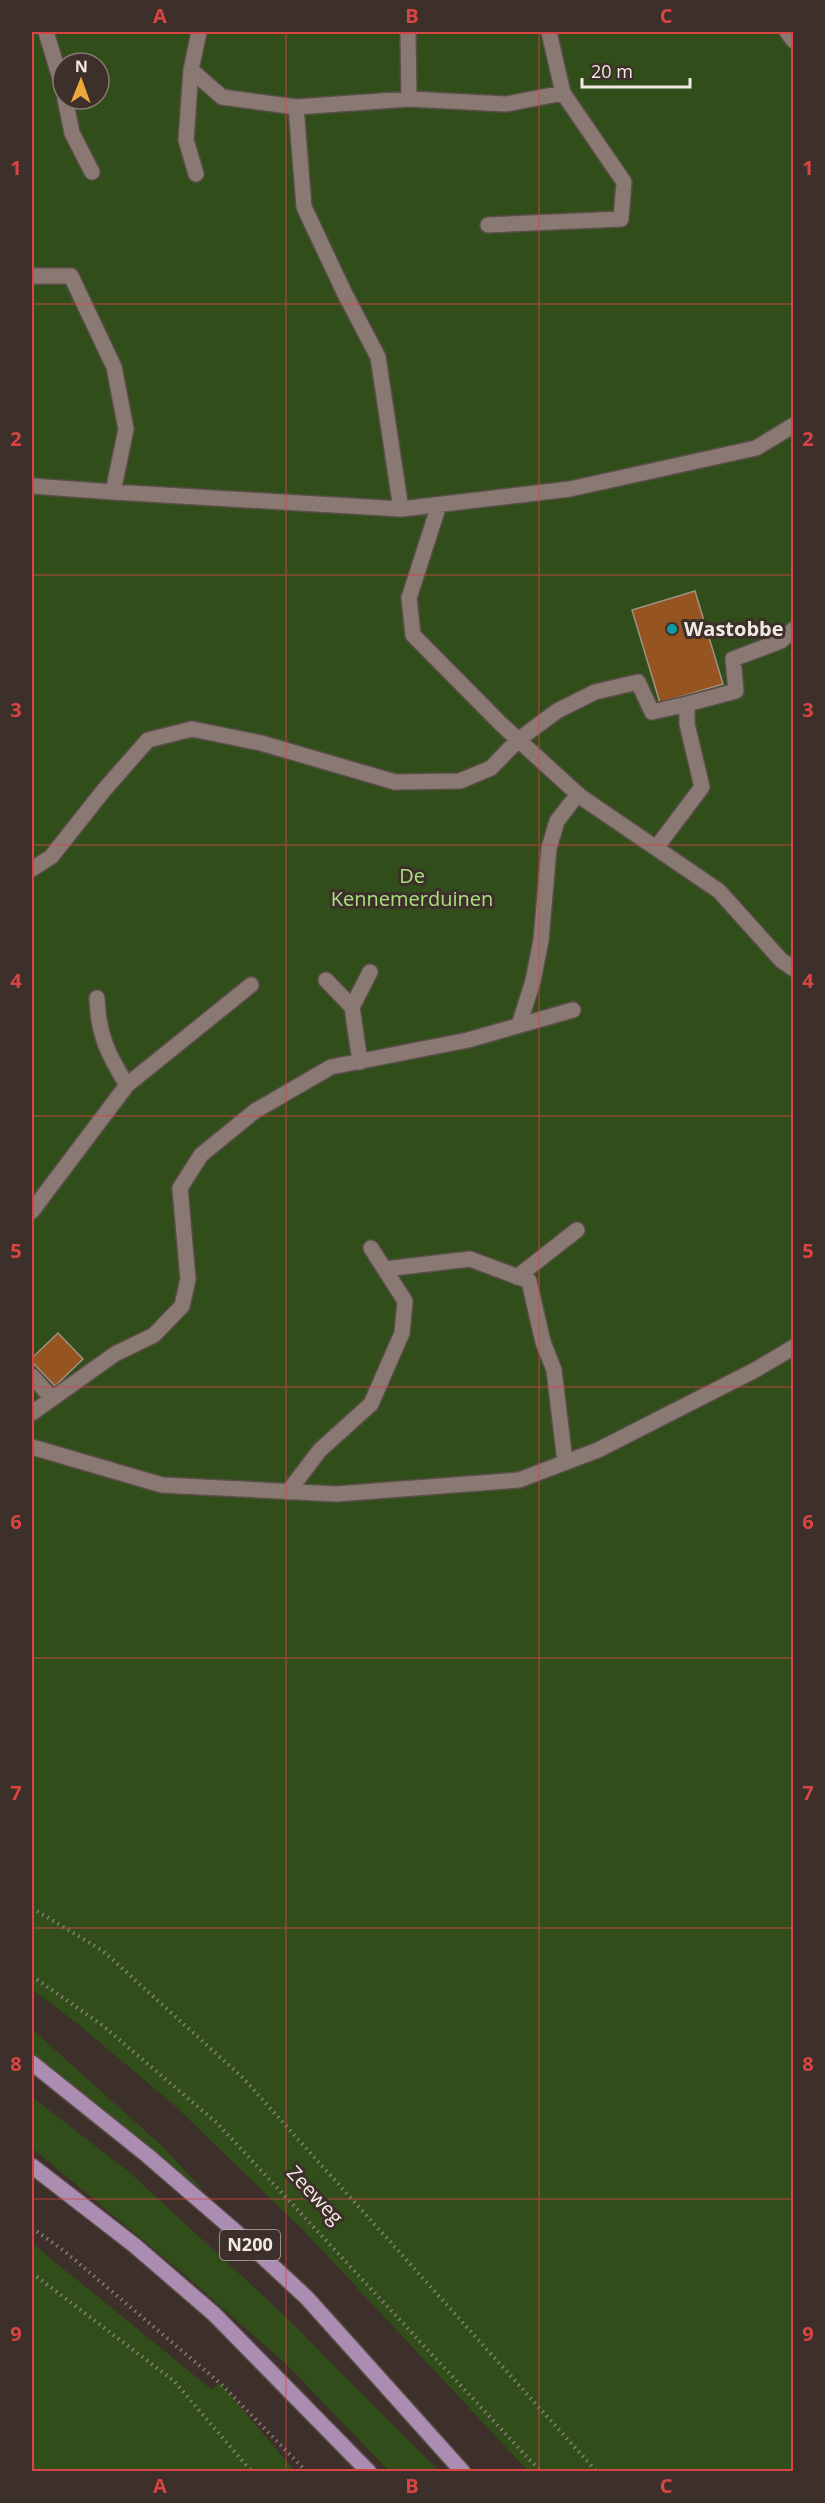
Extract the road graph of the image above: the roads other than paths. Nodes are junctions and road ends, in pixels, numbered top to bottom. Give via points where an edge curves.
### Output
1 (46, 32) edge
2 (199, 32) edge
3 (408, 32) edge
4 (549, 32) edge
5 (786, 32) edge
6 (794, 41) edge
7 (52, 51) edge
8 (191, 70) junction
9 (563, 93) junction
10 (409, 99) junction
11 (296, 107) junction
12 (67, 111) edge
13 (92, 172) dead end
14 (196, 174) dead end
15 (488, 225) dead end
16 (32, 276) edge
17 (794, 425) edge
18 (32, 486) edge
19 (113, 492) junction
20 (439, 505) junction
21 (401, 509) junction
22 (794, 629) edge
23 (687, 704) junction
24 (518, 740) junction
25 (578, 794) junction
26 (656, 848) junction
27 (32, 869) edge
28 (794, 969) edge
29 (370, 972) dead end
30 (326, 980) dead end
31 (251, 985) dead end
32 (97, 998) dead end
33 (352, 1007) junction
34 (573, 1010) dead end
35 (519, 1025) junction
36 (360, 1062) junction
37 (127, 1085) junction
38 (32, 1212) edge
39 (577, 1230) dead end
40 (371, 1248) dead end
41 (385, 1269) junction
42 (517, 1277) junction
43 (794, 1347) edge
44 (32, 1376) edge
45 (51, 1397) junction
46 (32, 1413) edge
47 (32, 1447) edge
48 (566, 1462) junction
49 (288, 1492) junction
50 (32, 2063) edge
51 (32, 2166) edge
52 (369, 2472) edge
53 (463, 2472) edge

1 - 7 lane
2 - 8 lane
3 - 10 lane
4 - 9 lane
5 - 6 lane
8 - 11 lane via 222,96
8 - 14 lane via 186,140
9 - 10 lane via 506,104
9 - 15 lane via 624,182 621,219
10 - 11 lane
11 - 21 lane via 304,207 378,357
12 - 13 lane via 72,133
16 - 19 lane via 72,276 114,367 126,429
17 - 20 lane via 756,448 570,489
18 - 19 lane
19 - 21 lane
20 - 21 lane
20 - 24 lane via 409,598 413,635
22 - 23 lane via 781,641 733,659 736,691
23 - 24 lane via 652,712 638,682 595,692 556,711
23 - 26 lane via 687,724 702,787
24 - 25 lane
24 - 27 lane via 491,768 460,781 395,782 261,743 192,729 148,740 51,856
25 - 26 lane
25 - 35 lane via 557,821 549,848 541,940
26 - 28 lane via 719,891 781,960
29 - 33 lane
30 - 33 lane
31 - 37 lane
32 - 37 lane via 98,1023 109,1057
33 - 36 lane
34 - 35 lane
35 - 36 lane via 468,1040
36 - 45 lane via 331,1067 255,1111 201,1155 180,1188 188,1279 182,1306 154,1335 115,1354
37 - 38 lane
39 - 42 lane
40 - 41 lane
41 - 42 lane via 470,1259
41 - 49 lane via 405,1300 402,1333 371,1404 320,1450
42 - 48 lane via 529,1281 543,1342 554,1370
43 - 48 lane via 598,1450
44 - 45 lane
45 - 46 lane
47 - 49 lane via 162,1485
48 - 49 lane via 519,1480 336,1494
50 - 53 main road, N200 via 148,2156 307,2298
51 - 52 main road via 134,2245 214,2314

